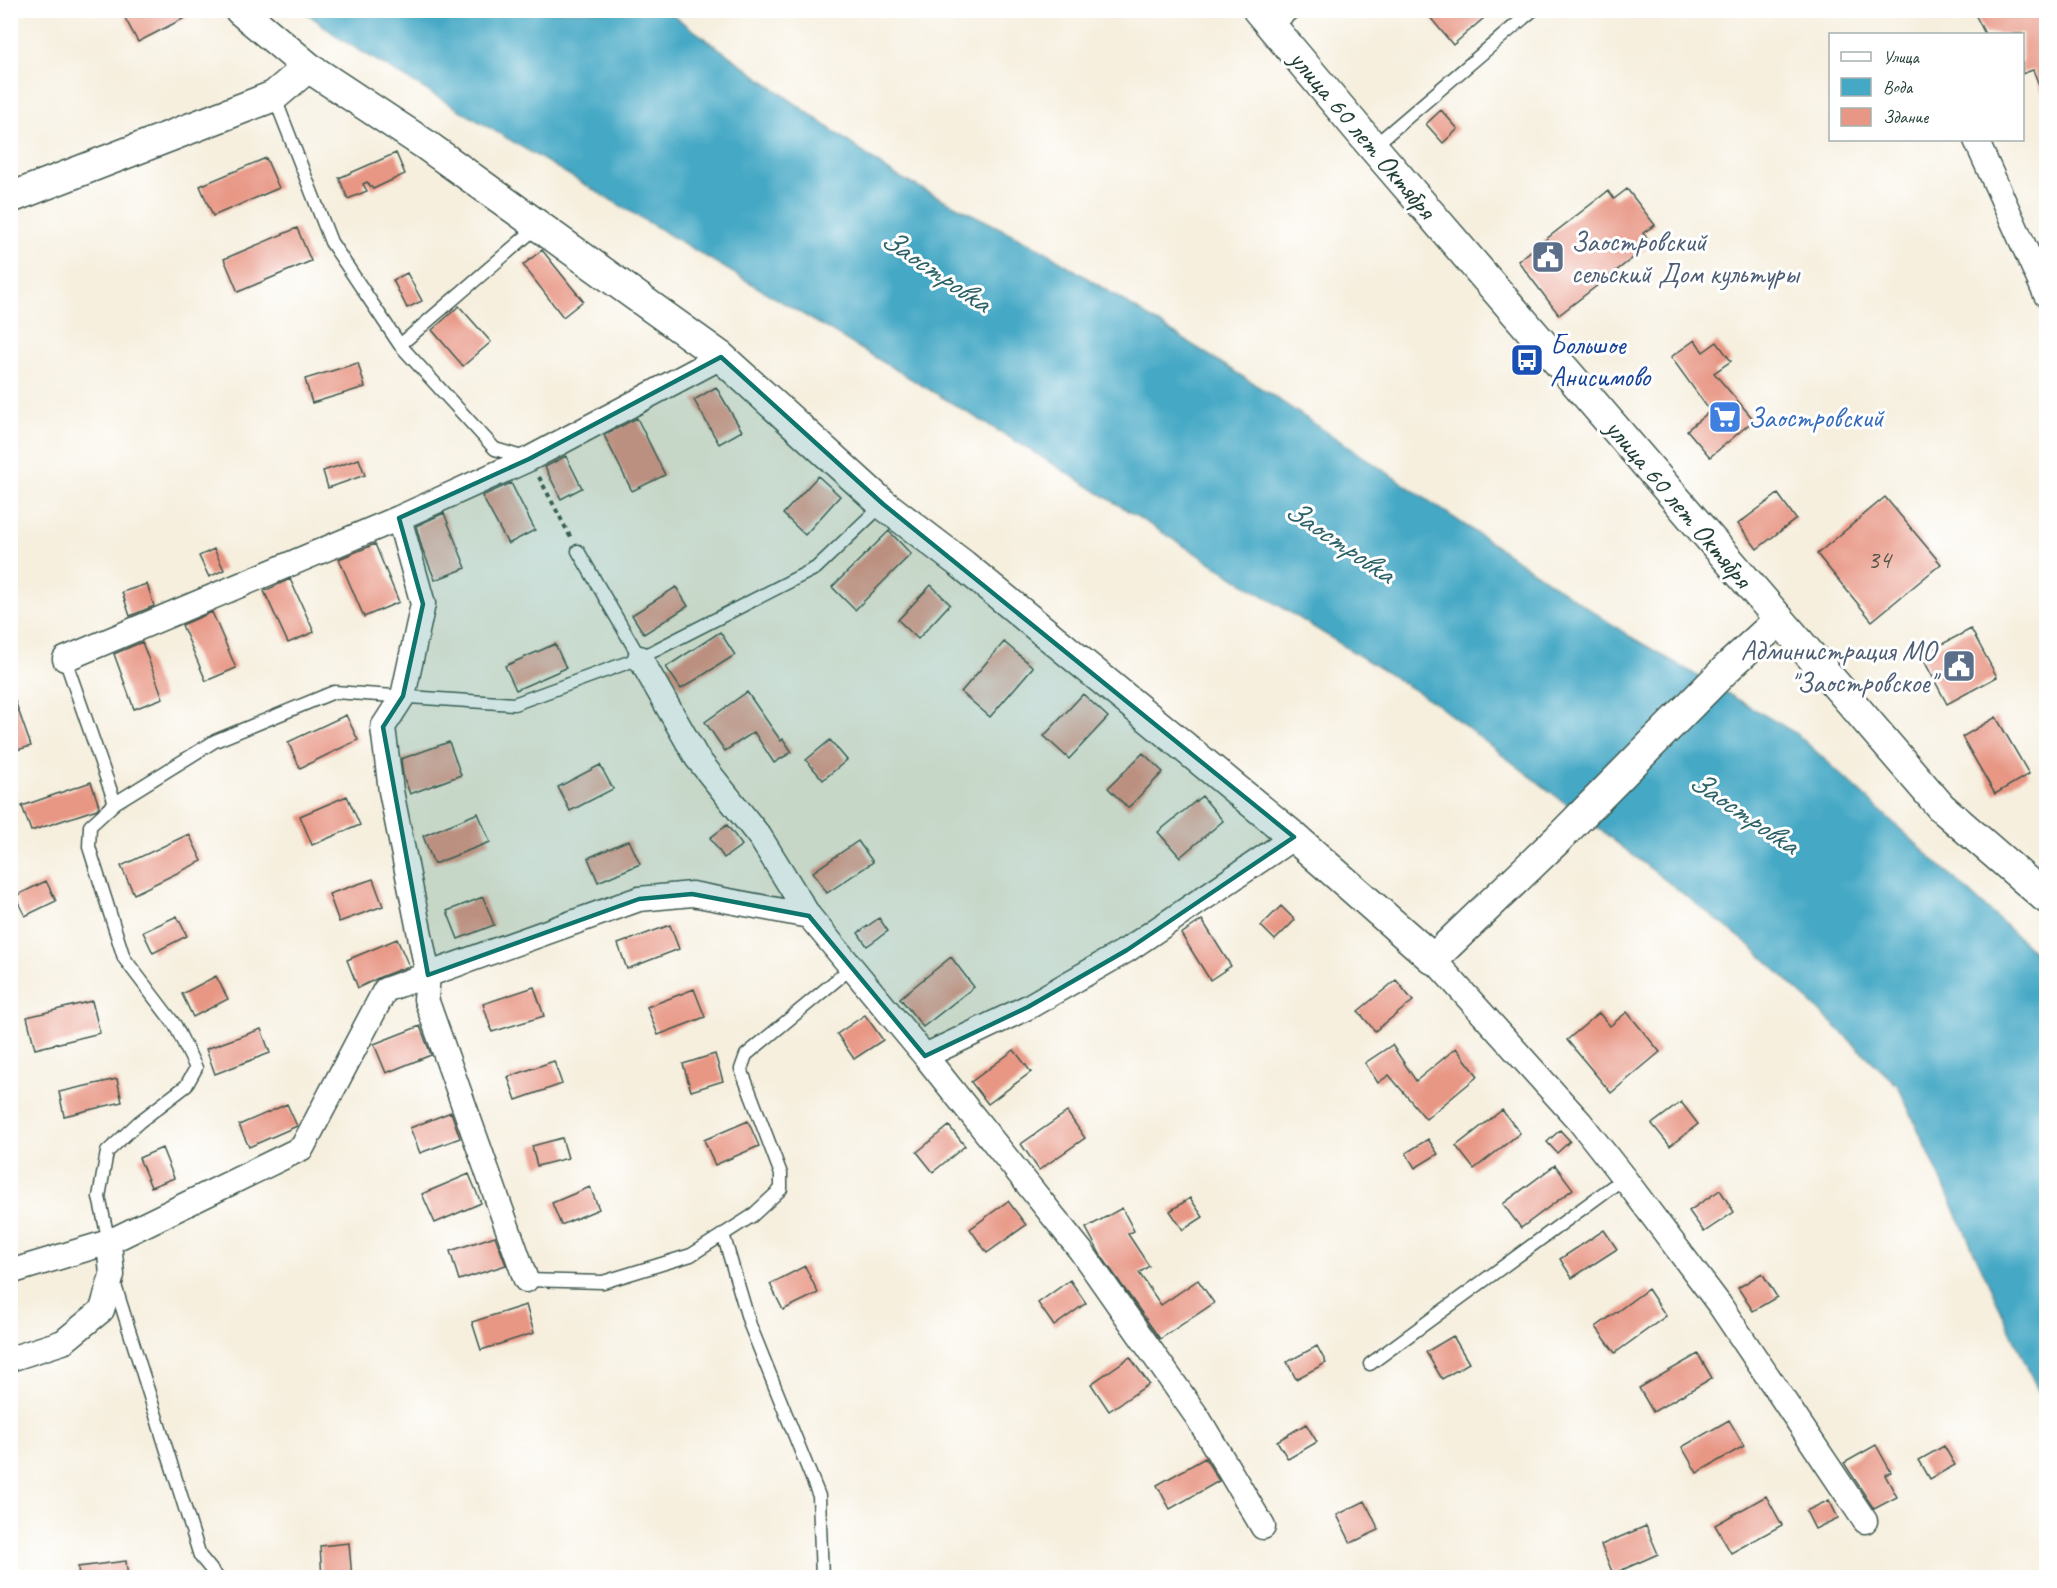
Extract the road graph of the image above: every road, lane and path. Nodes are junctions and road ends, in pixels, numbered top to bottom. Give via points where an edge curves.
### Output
1 (240, 10) edge
2 (1533, 10) edge
3 (1275, 17) edge
4 (308, 67) junction
5 (274, 96) junction
6 (1976, 141) edge
7 (1373, 147) junction
8 (10, 198) edge
9 (538, 226) junction
10 (2046, 296) edge
11 (400, 345) junction
12 (721, 357) junction
13 (529, 459) junction
14 (883, 504) junction
15 (399, 518) junction
16 (578, 551) joint
17 (1779, 620) junction
18 (640, 658) junction
19 (65, 659) joint
20 (403, 696) junction
21 (115, 803) junction
22 (1294, 837) junction
23 (2046, 898) edge
24 (810, 916) junction
25 (1433, 959) junction
26 (851, 968) junction
27 (428, 975) junction
28 (925, 1056) junction
29 (1624, 1178) junction
30 (723, 1234) junction
31 (109, 1242) junction
32 (10, 1272) edge
33 (111, 1275) junction
34 (526, 1280) joint
35 (10, 1359) edge
36 (1370, 1364) dead end
37 (1865, 1521) dead end
38 (1263, 1527) dead end
39 (218, 1578) edge
40 (822, 1578) edge

1 - 4 street
2 - 7 lane
3 - 7 street, улица 60 лет Октября
4 - 5 street
4 - 9 street
5 - 8 street
5 - 11 lane via 331,242
6 - 10 street
7 - 17 street, улица 60 лет Октября
9 - 11 lane
9 - 12 street
11 - 13 lane via 495,448
12 - 13 street
12 - 14 street
13 - 15 street
13 - 16 path
14 - 18 lane via 816,568
14 - 22 street
15 - 19 street
15 - 20 street via 423,604
16 - 18 lane
17 - 23 street, улица 60 лет Октября via 1941,807
17 - 25 street
18 - 20 lane via 514,704
18 - 24 street via 697,758 760,837
19 - 21 lane
20 - 21 lane via 334,692 215,741
20 - 27 street via 383,727 391,791
21 - 31 lane via 90,826 89,847 124,958 175,1025 196,1068 186,1086 107,1152 99,1197
22 - 25 street
22 - 28 street via 1127,950 1028,1007
24 - 26 street
24 - 27 street via 692,894 639,899
25 - 29 street via 1580,1122
26 - 28 street
26 - 30 lane via 746,1055 741,1069 781,1174 782,1189 752,1216
27 - 31 street via 386,990 302,1148
27 - 34 street via 426,999
28 - 38 street via 1081,1251 1198,1418
29 - 36 lane
29 - 37 street via 1719,1304
30 - 34 lane via 691,1255 603,1282
30 - 40 lane via 750,1325 819,1496
31 - 32 street
31 - 33 street
33 - 35 street via 102,1310 63,1342
33 - 39 lane via 200,1556

